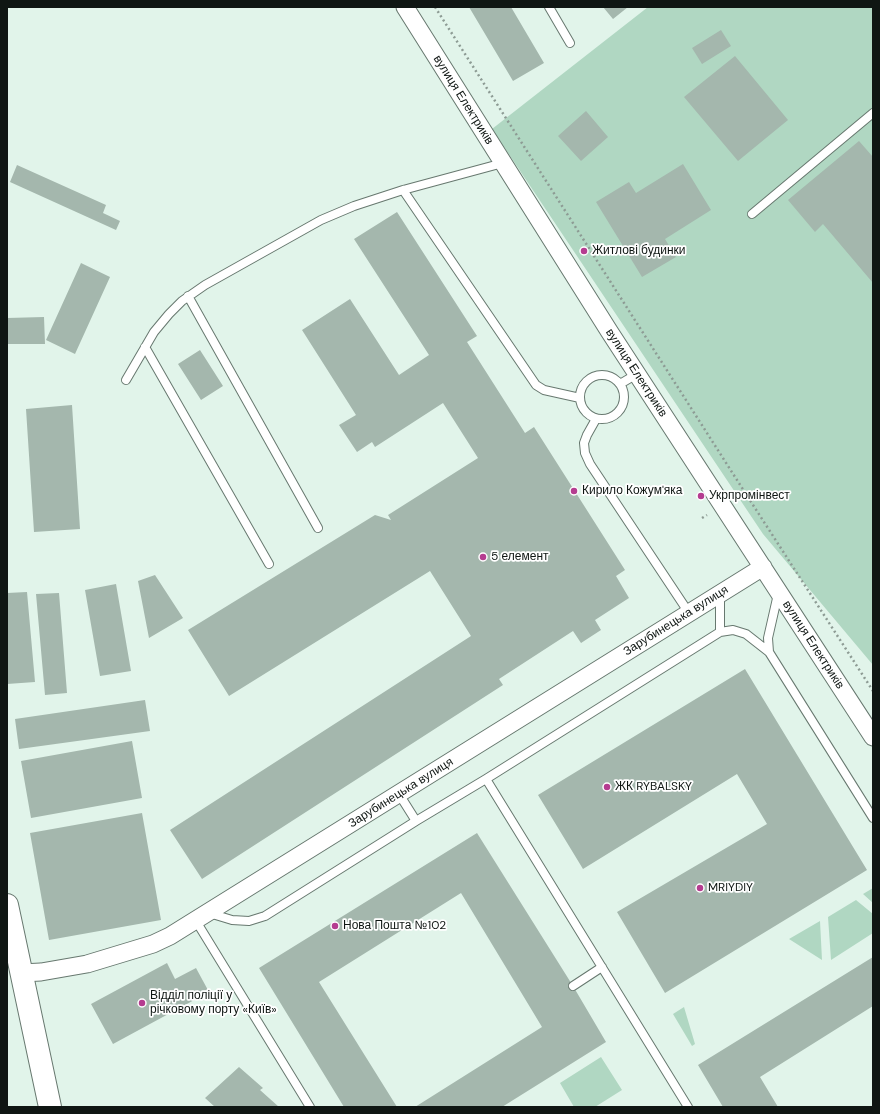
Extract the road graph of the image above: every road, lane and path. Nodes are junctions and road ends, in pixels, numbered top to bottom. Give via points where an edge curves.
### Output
1 (405, 7) edge
2 (435, 7) edge
3 (549, 7) edge
4 (570, 43) dead end
5 (873, 113) edge
6 (503, 164) junction
7 (403, 190) junction
8 (752, 214) dead end
9 (188, 296) junction
10 (145, 347) junction
11 (637, 374) junction
12 (126, 380) dead end
13 (620, 384) junction
14 (580, 398) junction
15 (596, 419) junction
16 (744, 492) junction
17 (722, 505) junction
18 (702, 518) dead end
19 (318, 528) dead end
20 (269, 564) dead end
21 (762, 567) junction
22 (779, 592) junction
23 (720, 594) junction
24 (689, 613) junction
25 (720, 632) junction
26 (769, 652) junction
27 (873, 691) edge
28 (873, 737) edge
29 (486, 779) junction
30 (399, 794) junction
31 (873, 818) edge
32 (416, 821) junction
33 (7, 905) edge
34 (203, 917) junction
35 (602, 968) junction
36 (21, 973) junction
37 (573, 986) dead end
38 (50, 1107) edge
39 (310, 1107) edge
40 (688, 1107) edge

1 - 6 street, вулиця Електриків
2 - 16 path
3 - 4 lane
5 - 8 lane
6 - 7 lane
6 - 11 street, вулиця Електриків
7 - 9 lane via 321,220
7 - 14 lane via 536,385 544,390
9 - 10 lane via 169,314
9 - 19 lane
10 - 12 lane
10 - 20 lane
11 - 13 lane
11 - 17 street, вулиця Електриків
13 - 14 lane via 605,375 595,376 582,389
13 - 15 lane via 624,402 620,410 605,420
14 - 15 lane via 582,407
15 - 24 lane via 584,443 590,464
16 - 17 path
16 - 27 path
17 - 18 path
17 - 21 street, вулиця Електриків
21 - 22 street, вулиця Електриків
21 - 23 street, Зарубинецька вулиця
22 - 26 lane via 768,638
22 - 28 street, вулиця Електриків
23 - 24 street, Зарубинецька вулиця
23 - 25 lane
24 - 30 street, Зарубинецька вулиця
25 - 26 lane via 733,630 746,634
25 - 29 lane
26 - 31 lane
29 - 32 lane
29 - 35 lane
30 - 32 lane
30 - 34 street, Зарубинецька вулиця
32 - 34 lane via 265,916 248,921
33 - 36 main road
34 - 36 street, Зарубинецька вулиця via 153,944 87,964
34 - 39 lane
35 - 37 lane
35 - 40 lane
36 - 38 main road

